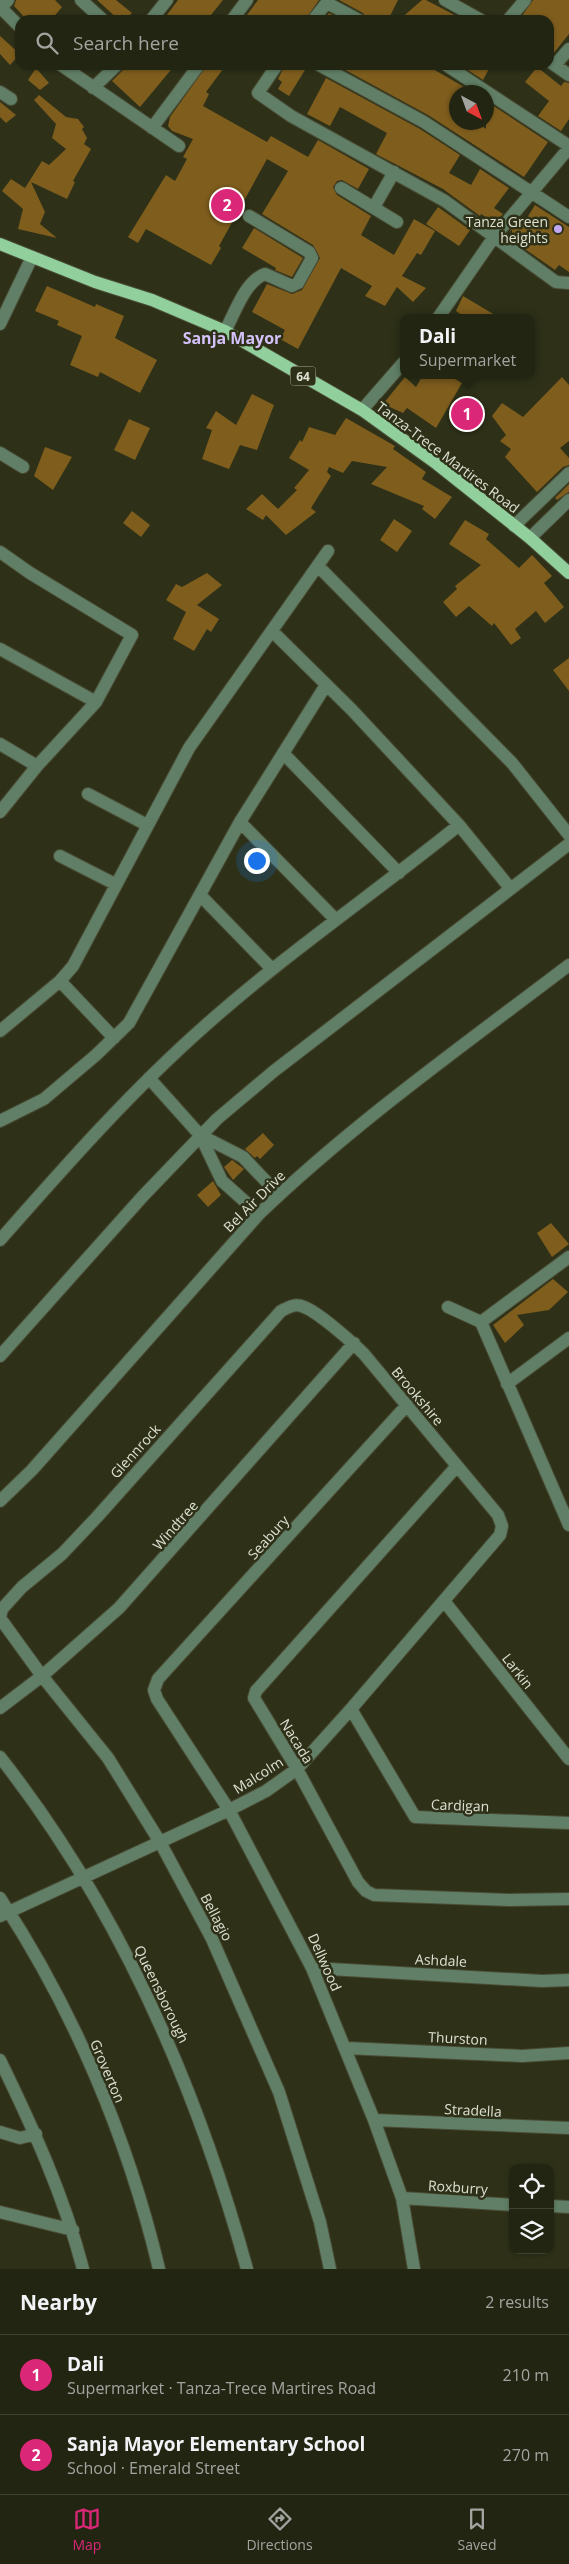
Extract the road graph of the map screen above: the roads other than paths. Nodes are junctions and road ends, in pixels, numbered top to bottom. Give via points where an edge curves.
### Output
1 (8, 0) edge
2 (81, 0) edge
3 (167, 0) edge
4 (247, 0) edge
5 (445, 0) edge
6 (525, 0) edge
7 (328, 2) edge
8 (98, 15) edge
9 (155, 15) edge
10 (236, 15) edge
11 (317, 15) edge
12 (350, 15) edge
13 (472, 15) edge
14 (512, 15) edge
15 (15, 22) edge
16 (569, 49) edge
17 (554, 61) edge
18 (554, 64) edge
19 (68, 70) edge
20 (112, 70) edge
21 (195, 70) edge
22 (274, 70) edge
23 (328, 70) edge
24 (454, 70) edge
25 (569, 75) edge
26 (93, 88) junction
27 (152, 128) junction
28 (179, 146) dead end
29 (569, 147) edge
30 (394, 172) junction
31 (341, 188) dead end
32 (531, 191) junction
33 (374, 207) junction
34 (249, 216) dead end
35 (569, 217) edge
36 (398, 222) dead end
37 (494, 237) junction
38 (0, 244) edge
39 (32, 257) junction
40 (569, 284) edge
41 (441, 314) edge
42 (0, 324) edge
43 (225, 331) junction
44 (400, 366) edge
45 (362, 410) junction
46 (0, 453) edge
47 (24, 466) dead end
48 (569, 473) edge
49 (569, 500) edge
50 (514, 526) junction
51 (530, 538) junction
52 (328, 551) dead end
53 (0, 552) edge
54 (318, 566) junction
55 (569, 573) edge
56 (272, 631) junction
57 (0, 649) edge
58 (326, 685) junction
59 (96, 702) junction
60 (0, 744) edge
61 (283, 752) junction
62 (37, 766) junction
63 (88, 794) dead end
64 (0, 812) edge
65 (240, 822) junction
66 (146, 825) junction
67 (459, 825) junction
68 (569, 835) edge
69 (569, 844) edge
70 (60, 856) dead end
71 (399, 873) junction
72 (115, 884) junction
73 (510, 888) junction
74 (201, 896) junction
75 (336, 920) junction
76 (569, 965) edge
77 (272, 969) junction
78 (60, 981) junction
79 (0, 1032) edge
80 (114, 1038) junction
81 (149, 1078) junction
82 (0, 1121) edge
83 (200, 1135) junction
84 (279, 1195) junction
85 (259, 1214) junction
86 (1, 1238) edge
87 (569, 1257) edge
88 (293, 1305) joint
89 (448, 1307) dead end
90 (481, 1322) junction
91 (569, 1338) edge
92 (354, 1343) junction
93 (0, 1356) edge
94 (507, 1384) junction
95 (407, 1405) junction
96 (457, 1466) junction
97 (0, 1501) edge
98 (569, 1525) edge
99 (502, 1526) joint
100 (444, 1601) junction
101 (0, 1617) edge
102 (42, 1676) junction
103 (154, 1690) joint
104 (0, 1708) edge
105 (351, 1709) junction
106 (0, 1757) edge
107 (569, 1759) edge
108 (297, 1769) junction
109 (229, 1810) junction
110 (569, 1823) edge
111 (160, 1842) junction
112 (82, 1877) junction
113 (0, 1898) edge
114 (569, 1899) edge
115 (5, 1914) edge
116 (312, 1968) junction
117 (569, 1980) edge
118 (346, 2048) junction
119 (569, 2053) edge
120 (0, 2060) edge
121 (374, 2120) junction
122 (569, 2128) edge
123 (0, 2132) edge
124 (36, 2134) junction
125 (402, 2198) junction
126 (509, 2206) edge
127 (554, 2206) edge
128 (569, 2206) edge
129 (0, 2212) edge
130 (73, 2230) junction
131 (83, 2269) edge
132 (160, 2269) edge
133 (247, 2269) edge
134 (330, 2269) edge
135 (414, 2269) edge

1 - 15 street via 1,8
2 - 8 street
3 - 9 street
4 - 10 street
5 - 13 street
6 - 14 street
7 - 11 street
7 - 12 street
16 - 17 street
18 - 25 street
19 - 26 street
20 - 26 street
21 - 27 street
22 - 30 street via 258,93 291,116
23 - 32 street via 424,122
24 - 29 street
26 - 27 street
27 - 28 street
29 - 32 street
30 - 33 street
30 - 37 street via 445,201
31 - 33 street
32 - 35 street
32 - 37 street
33 - 36 street
34 - 43 street via 309,252 312,258 298,283 292,286 265,274 258,276
37 - 40 street via 556,282
37 - 41 street
38 - 39 main road, Tanza-Trece Martires Road / 64
39 - 42 street
39 - 43 main road, Tanza-Trece Martires Road / 64 via 152,300
43 - 45 main road, Tanza-Trece Martires Road / 64
44 - 45 street
45 - 50 main road, Tanza-Trece Martires Road / 64 via 437,464
46 - 47 street
48 - 50 street
49 - 51 street
50 - 51 main road, Tanza-Trece Martires Road / 64
51 - 55 main road, Tanza-Trece Martires Road / 64
52 - 54 street
53 - 59 street via 132,635
54 - 56 street
54 - 68 street via 512,763
56 - 58 street
56 - 66 street via 189,748
57 - 59 street
58 - 61 street
58 - 67 street
59 - 62 street
60 - 62 street
61 - 65 street
61 - 71 street
62 - 64 street
63 - 66 street
65 - 74 street
65 - 75 street
66 - 72 street
67 - 71 street
67 - 73 street
69 - 73 street
70 - 72 street
71 - 75 street
72 - 78 street via 73,966
73 - 83 street via 274,1071
74 - 77 street
74 - 80 street via 129,1023
75 - 77 street
76 - 84 street, Bel Air Drive via 343,1140
77 - 81 street
78 - 79 street
78 - 80 street
80 - 82 street via 44,1099
81 - 83 street
81 - 86 street
83 - 84 street via 243,1157
83 - 85 street via 222,1181
83 - 93 street
84 - 85 street, Bel Air Drive
85 - 97 street, Bel Air Drive
87 - 90 street
88 - 92 street, Brookshire via 305,1307
88 - 101 street, Glennrock via 281,1311 97,1517 62,1554 22,1587 2,1609
89 - 90 street
90 - 94 street
91 - 94 street
92 - 95 street, Brookshire
92 - 102 street, Windtree via 158,1567 119,1608
94 - 98 street
95 - 96 street, Brookshire
95 - 103 street, Seabury via 215,1620 158,1679
96 - 99 street, Brookshire via 498,1515
96 - 108 street, Nacada via 256,1691 257,1706
99 - 100 street, Malcolm via 500,1535
100 - 105 street, Malcolm
100 - 107 street, Larkin
101 - 102 street, Bellagio
102 - 104 street, Windtree
102 - 111 street, Bellagio via 108,1758
103 - 109 street, Dellwood
105 - 108 street, Malcolm
105 - 110 street, Cardigan via 415,1817
106 - 112 street, Queensborough
108 - 109 street, Malcolm via 266,1792
108 - 114 street, Nacada via 358,1882 374,1895
109 - 111 street, Malcolm
109 - 116 street, Dellwood
111 - 112 street, Malcolm
111 - 134 street, Bellagio via 212,1939 279,2092 320,2222
112 - 115 street, Malcolm
112 - 133 street, Queensborough via 125,1952 172,2048 208,2141
113 - 115 street, Groverton
115 - 132 street, Groverton via 62,2006 90,2065 120,2140
116 - 117 street, Ashdale
116 - 118 street, Dellwood
118 - 119 street, Thurston via 522,2056
118 - 121 street, Dellwood
120 - 124 street
121 - 122 street, Stradella
121 - 125 street, Dellwood
123 - 124 street via 20,2138
124 - 130 street
125 - 126 street, Roxburry
125 - 135 street, Dellwood
127 - 128 street
129 - 130 street
130 - 131 street

